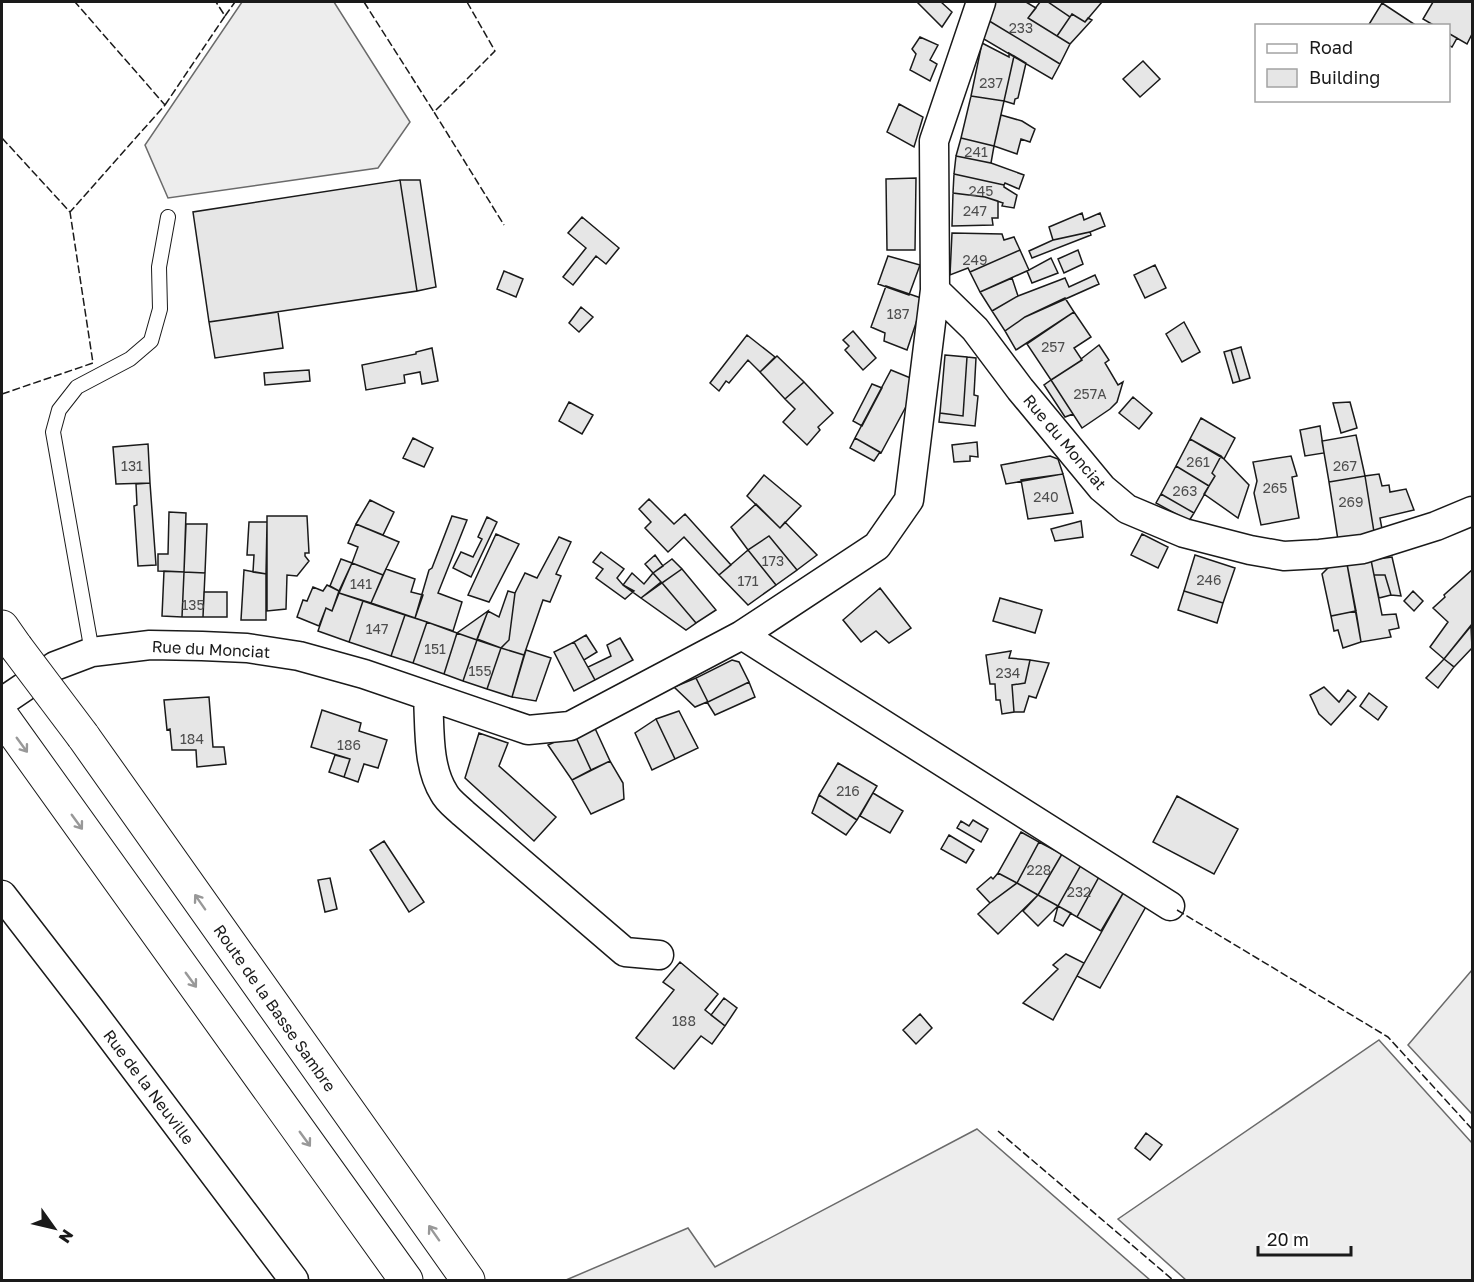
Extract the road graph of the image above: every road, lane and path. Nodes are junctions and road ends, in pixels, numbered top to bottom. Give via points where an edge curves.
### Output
1 (981, 2) edge
2 (168, 217) dead end
3 (935, 290) junction
4 (1473, 511) edge
5 (742, 635) junction
6 (9, 637) edge
7 (92, 652) junction
8 (428, 697) junction
9 (2, 702) edge
10 (2, 716) edge
11 (2, 895) edge
12 (1170, 906) dead end
13 (658, 955) dead end
14 (294, 1281) edge
15 (406, 1281) edge
16 (468, 1281) edge

1 - 3 street, Rue du Monciat via 934,141
2 - 7 lane via 159,267 160,309 151,341 130,359 77,387 59,410 53,432
3 - 4 street, Rue du Monciat via 975,329 1102,488 1128,509 1184,533 1284,556 1320,554 1363,549
3 - 5 street, Rue du Monciat via 909,500 877,546
5 - 8 street, Rue du Monciat via 570,726 528,730
5 - 12 street
16 -> 6 highway, Route de la Basse Sambre, bridge
7 - 8 street, Rue du Monciat via 150,645 247,648 299,656
7 - 9 street, Rue du Monciat via 55,666
8 - 13 street via 435,772 444,794 625,952
10 -> 15 highway
11 - 14 street, Rue de la Neuville

